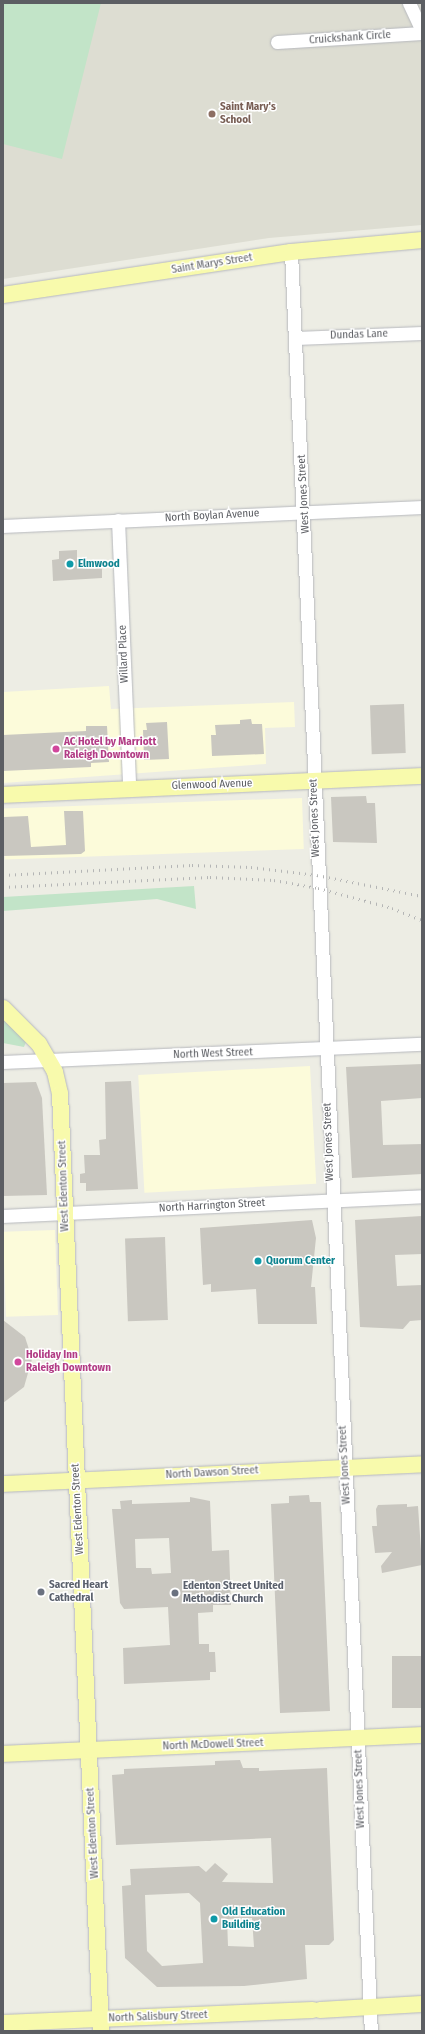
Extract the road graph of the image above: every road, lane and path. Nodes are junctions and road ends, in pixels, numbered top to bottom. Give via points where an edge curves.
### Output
1 (409, 3) edge
2 (422, 32) edge
3 (277, 42) dead end
4 (422, 240) edge
5 (291, 252) junction
6 (3, 295) edge
7 (422, 333) edge
8 (296, 338) junction
9 (422, 507) edge
10 (305, 512) junction
11 (118, 520) junction
12 (3, 526) edge
13 (422, 776) edge
14 (313, 780) junction
15 (130, 788) junction
16 (3, 795) edge
17 (3, 1008) edge
18 (422, 1044) edge
19 (326, 1049) junction
20 (49, 1061) junction
21 (3, 1062) edge
22 (422, 1196) edge
23 (331, 1200) junction
24 (65, 1213) junction
25 (3, 1216) edge
26 (422, 1464) edge
27 (345, 1467) junction
28 (77, 1480) junction
29 (3, 1484) edge
30 (422, 1735) edge
31 (358, 1739) junction
32 (89, 1750) junction
33 (3, 1754) edge
34 (422, 2004) edge
35 (370, 2007) junction
36 (3, 2023) edge
37 (101, 2025) edge
38 (371, 2031) edge

1 - 2 street, Cruickshank Circle
2 - 3 street, Cruickshank Circle
4 - 5 main road, Saint Marys Street
5 - 6 main road, Saint Marys Street
5 - 8 street, West Jones Street
7 - 8 street, Dundas Lane
8 - 10 street, West Jones Street
9 - 10 street, North Boylan Avenue
10 - 11 street, North Boylan Avenue
10 - 14 street, West Jones Street
11 - 12 street, North Boylan Avenue
11 - 15 street, Willard Place
13 - 14 main road, Glenwood Avenue
14 - 15 main road, Glenwood Avenue
14 - 19 street, West Jones Street
15 - 16 main road, Glenwood Avenue
17 - 20 main road, West Edenton Street via 28,1030
18 - 19 street, North West Street
19 - 20 street, North West Street
19 - 23 street, West Jones Street
20 - 21 street, North West Street
20 - 24 main road, West Edenton Street via 60,1094
22 - 23 street, North Harrington Street
23 - 24 street, North Harrington Street
23 - 27 street, West Jones Street
24 - 25 street, North Harrington Street
24 - 28 main road, West Edenton Street
26 - 27 main road, North Dawson Street
27 - 28 main road, North Dawson Street
27 - 31 street, West Jones Street
28 - 29 main road, North Dawson Street
28 - 32 main road, West Edenton Street
30 - 31 main road, North McDowell Street
31 - 32 main road, North McDowell Street
31 - 35 street, West Jones Street
32 - 33 main road, North McDowell Street
32 - 37 main road, West Edenton Street
34 - 35 main road, North Salisbury Street
35 - 37 main road, North Salisbury Street
35 - 38 street, West Jones Street
36 - 37 main road, North Salisbury Street

